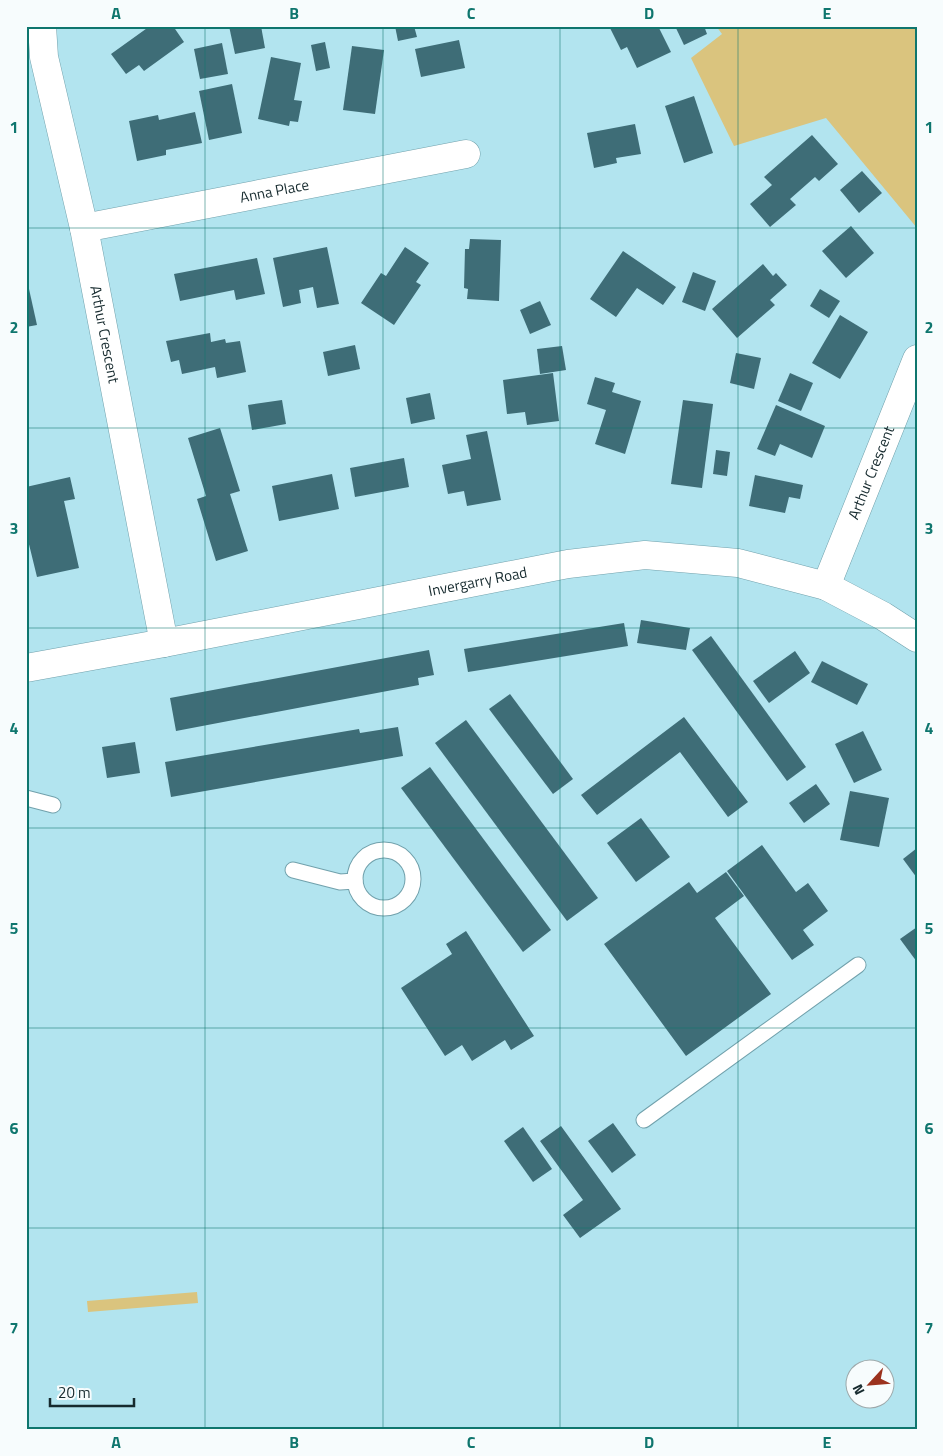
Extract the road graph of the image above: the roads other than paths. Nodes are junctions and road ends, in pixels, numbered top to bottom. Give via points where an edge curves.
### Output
1 (42, 26) edge
2 (466, 154) dead end
3 (84, 228) junction
4 (917, 359) edge
5 (826, 586) junction
6 (917, 638) edge
7 (164, 643) junction
8 (26, 668) edge
9 (26, 798) edge
10 (53, 805) dead end
11 (293, 870) dead end
12 (355, 881) dead end
13 (858, 965) dead end
14 (644, 1120) dead end

1 - 3 street, Arthur Crescent via 44,57
2 - 3 street, Anna Place
3 - 7 street, Arthur Crescent
4 - 5 street, Arthur Crescent
5 - 6 street, Invergarry Road
5 - 7 street, Invergarry Road via 738,563 645,555 568,564
7 - 8 street, Invergarry Road
9 - 10 lane
11 - 12 lane via 340,882
13 - 14 lane

